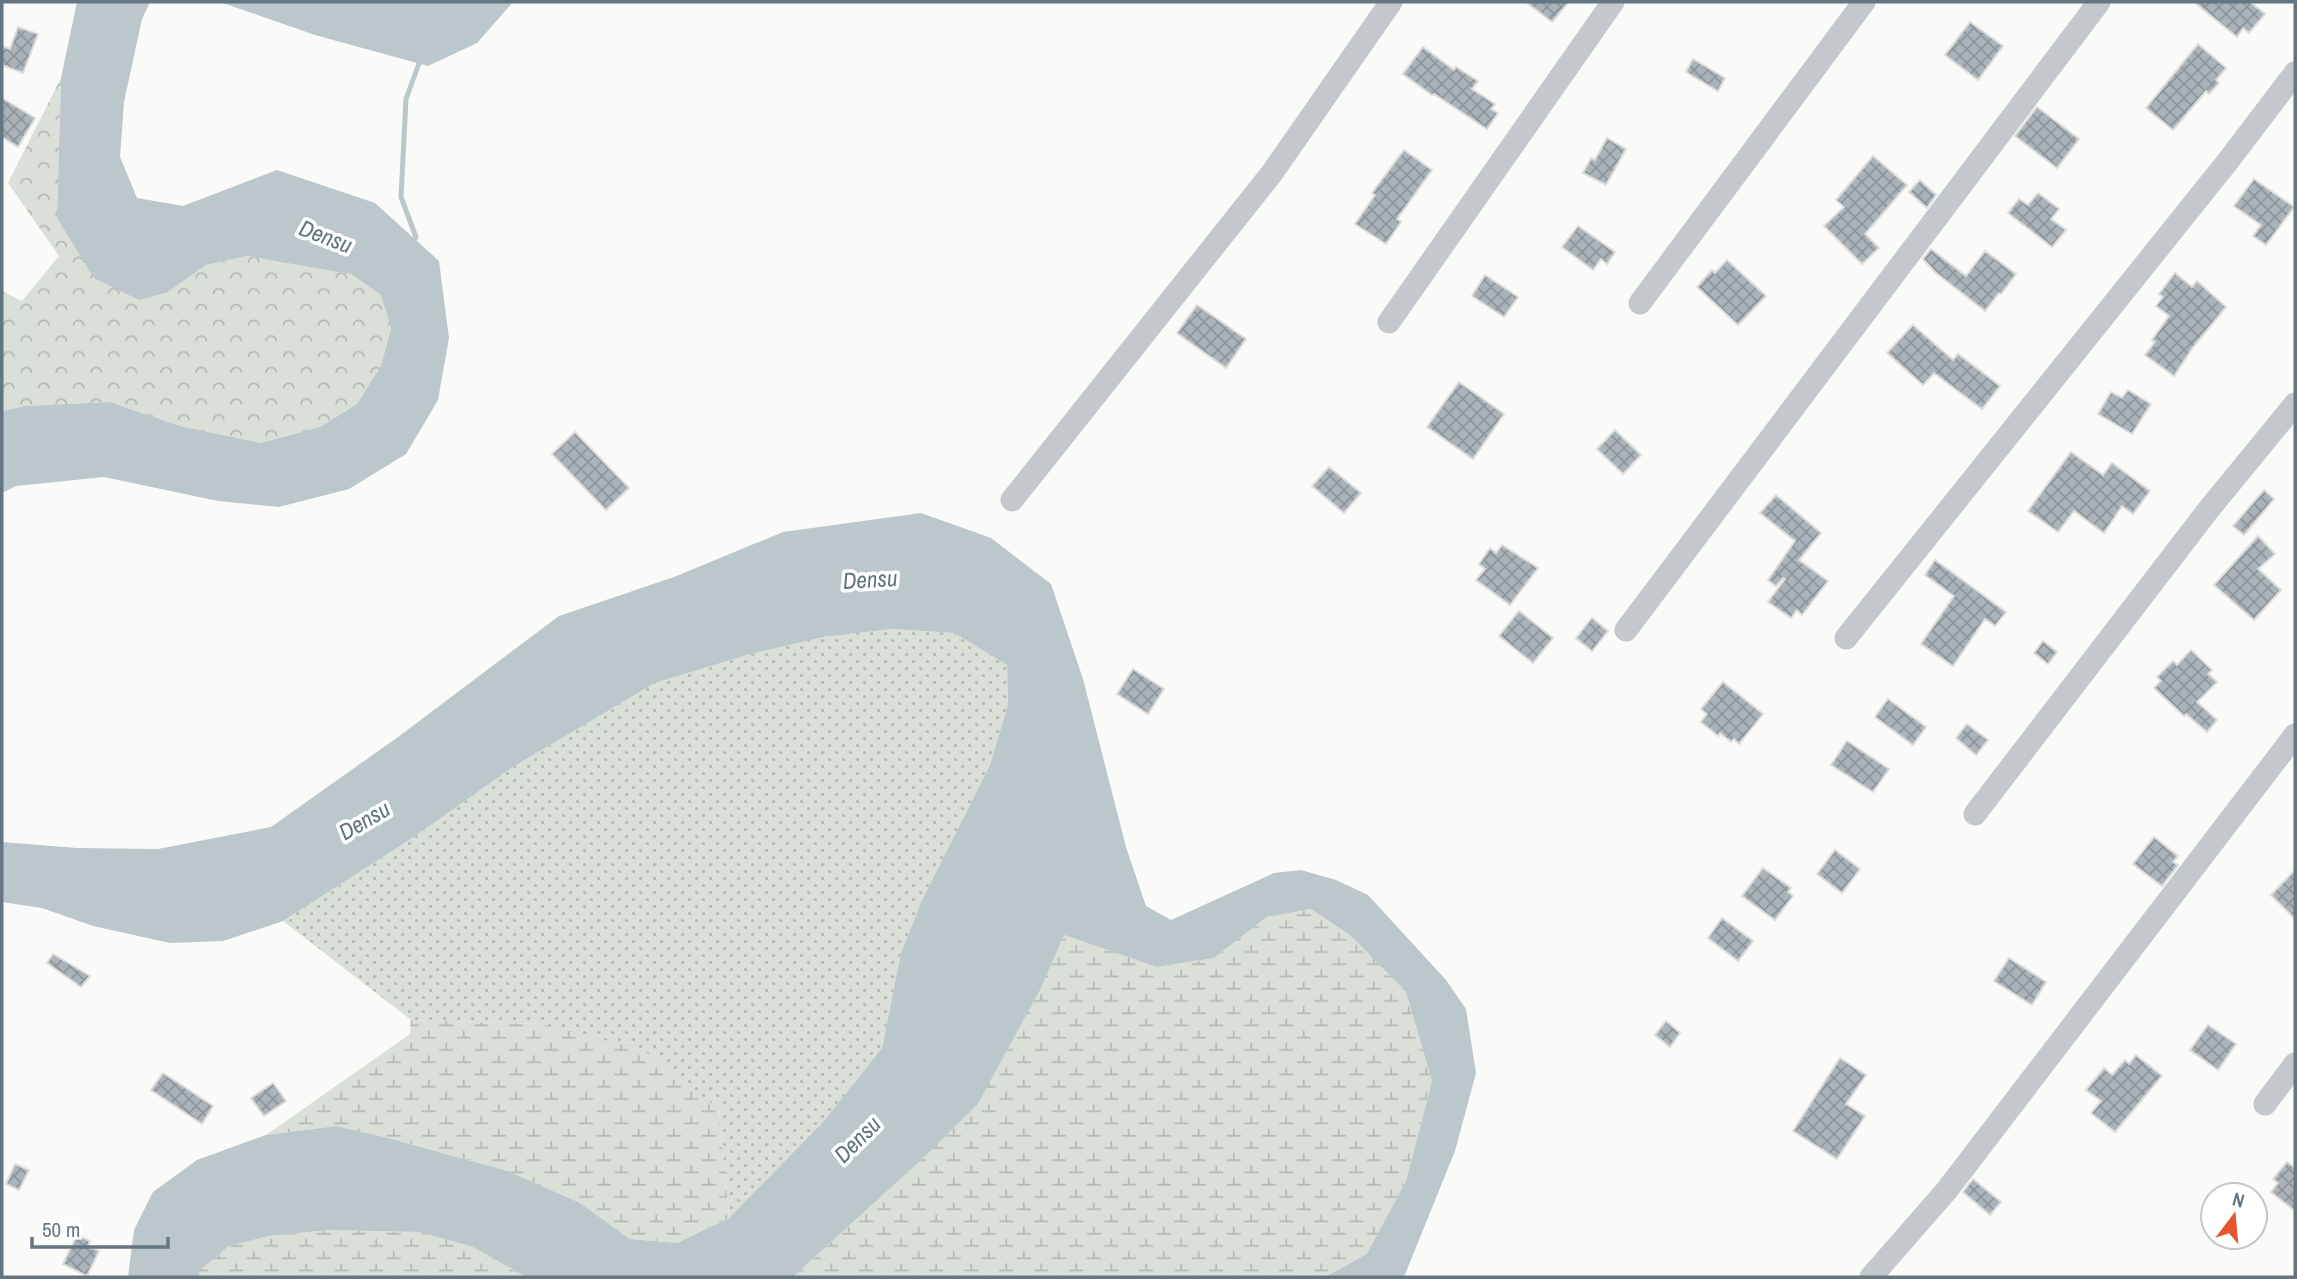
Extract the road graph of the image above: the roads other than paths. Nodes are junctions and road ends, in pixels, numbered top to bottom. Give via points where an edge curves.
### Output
1 (1391, 2) edge
2 (1613, 2) edge
3 (1864, 2) edge
4 (2099, 2) edge
5 (2295, 72) edge
6 (1640, 303) dead end
7 (1389, 322) dead end
8 (2295, 404) edge
9 (1012, 500) dead end
10 (1626, 630) dead end
11 (1846, 638) dead end
12 (2295, 735) edge
13 (1975, 814) dead end
14 (2295, 1065) edge
15 (2265, 1104) dead end
16 (1871, 1277) edge

1 - 9 street via 1272,173
2 - 7 street
3 - 6 street
4 - 10 street
5 - 11 street
8 - 13 street
12 - 16 street via 1947,1190
14 - 15 street

